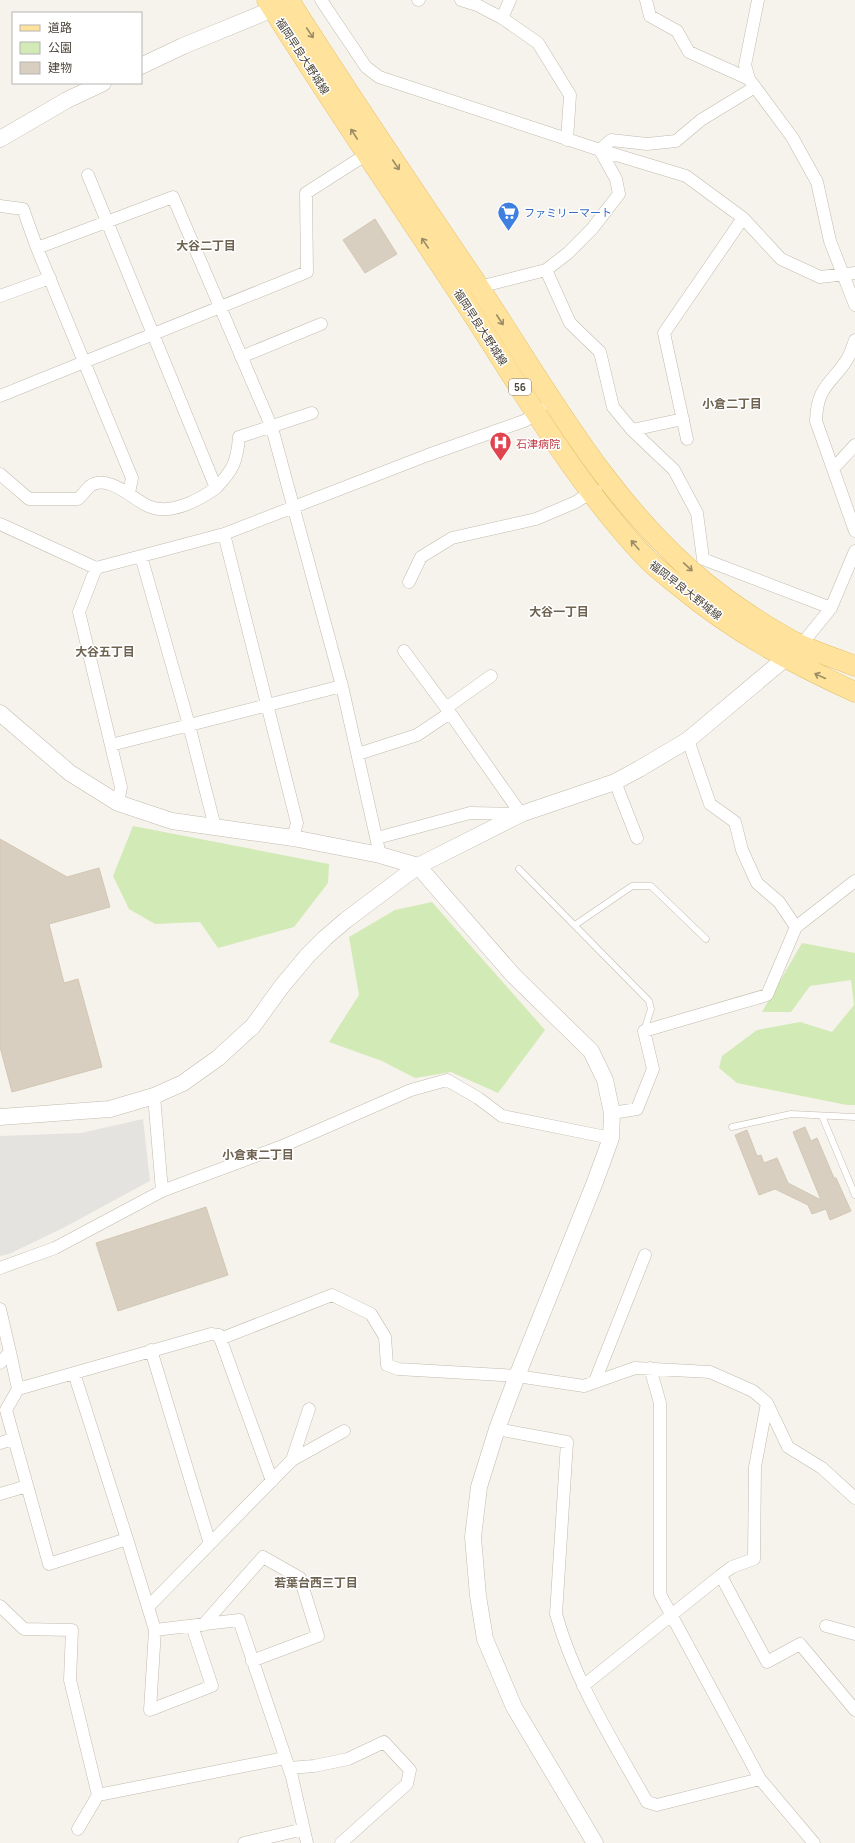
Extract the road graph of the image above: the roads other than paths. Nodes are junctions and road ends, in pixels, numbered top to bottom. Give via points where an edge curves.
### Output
1 (321, 0) edge
2 (461, 0) edge
3 (510, 0) edge
4 (646, 0) edge
5 (758, 0) edge
6 (280, 3) edge
7 (502, 18) junction
8 (142, 66) edge
9 (752, 82) junction
10 (101, 84) edge
11 (0, 139) edge
12 (567, 140) junction
13 (600, 150) junction
14 (367, 154) junction
15 (88, 175) dead end
16 (0, 206) edge
17 (743, 218) junction
18 (106, 220) junction
19 (37, 248) junction
20 (444, 270) junction
21 (546, 270) junction
22 (850, 274) edge
23 (50, 278) junction
24 (479, 287) junction
25 (0, 296) edge
26 (855, 305) edge
27 (219, 307) junction
28 (322, 324) dead end
29 (153, 335) junction
30 (855, 340) edge
31 (495, 349) junction
32 (241, 357) junction
33 (85, 362) junction
34 (531, 367) junction
35 (0, 396) edge
36 (312, 413) dead end
37 (537, 414) junction
38 (564, 418) junction
39 (682, 419) junction
40 (272, 428) junction
41 (632, 430) junction
42 (686, 439) dead end
43 (855, 445) edge
44 (584, 449) junction
45 (833, 469) junction
46 (0, 474) edge
47 (216, 488) junction
48 (590, 492) junction
49 (129, 493) junction
50 (620, 496) junction
51 (294, 507) junction
52 (0, 524) edge
53 (855, 531) edge
54 (224, 534) junction
55 (855, 551) edge
56 (142, 556) junction
57 (96, 568) junction
58 (409, 582) dead end
59 (831, 608) junction
60 (801, 645) junction
61 (404, 651) dead end
62 (786, 659) junction
63 (855, 666) edge
64 (491, 676) dead end
65 (342, 686) junction
66 (855, 692) edge
67 (268, 705) junction
68 (448, 710) junction
69 (0, 713) edge
70 (189, 725) junction
71 (688, 740) junction
72 (111, 745) junction
73 (358, 754) junction
74 (615, 782) junction
75 (118, 803) junction
76 (521, 814) junction
77 (215, 828) junction
78 (293, 838) junction
79 (377, 838) junction
80 (637, 838) dead end
81 (380, 855) junction
82 (418, 866) junction
83 (519, 869) dead end
84 (855, 881) edge
85 (575, 925) junction
86 (796, 927) junction
87 (706, 939) dead end
88 (644, 1031) junction
89 (154, 1096) junction
90 (612, 1114) junction
91 (822, 1116) junction
92 (0, 1117) edge
93 (855, 1117) edge
94 (732, 1127) dead end
95 (610, 1138) junction
96 (162, 1191) junction
97 (855, 1195) edge
98 (645, 1255) dead end
99 (0, 1268) edge
100 (0, 1309) edge
101 (220, 1339) junction
102 (151, 1350) junction
103 (10, 1352) junction
104 (0, 1363) edge
105 (650, 1368) junction
106 (74, 1373) junction
107 (516, 1376) junction
108 (595, 1381) junction
109 (18, 1389) junction
110 (768, 1403) junction
111 (309, 1409) dead end
112 (497, 1429) junction
113 (344, 1431) dead end
114 (14, 1438) junction
115 (0, 1443) edge
116 (292, 1460) junction
117 (272, 1481) junction
118 (27, 1486) junction
119 (0, 1494) edge
120 (855, 1498) edge
121 (126, 1539) junction
122 (210, 1544) junction
123 (721, 1576) junction
124 (0, 1606) edge
125 (148, 1607) junction
126 (672, 1615) junction
127 (198, 1625) junction
128 (826, 1626) dead end
129 (155, 1630) junction
130 (855, 1634) edge
131 (252, 1661) junction
132 (583, 1686) junction
133 (855, 1710) edge
134 (287, 1763) junction
135 (760, 1779) junction
136 (98, 1795) junction
137 (78, 1829) dead end
138 (304, 1830) junction
139 (244, 1843) edge
140 (307, 1843) edge
141 (341, 1843) edge
142 (595, 1843) edge
143 (814, 1843) edge

1 - 12 street via 366,67 379,77
2 - 7 street
3 - 7 street
4 - 9 street via 650,16 677,31 689,52
5 - 9 street via 745,65
6 - 8 street
14 -> 6 main road, 福岡早良大野城線 / 56
6 -> 24 main road, 福岡早良大野城線 / 56
7 - 12 street via 538,43 570,95
9 - 13 street via 676,142 647,144 612,140
9 - 22 street via 792,137 816,182 830,241
10 - 11 street via 66,100
12 - 13 street
13 - 17 street via 686,176
13 - 21 street via 616,179 619,194 592,229
20 -> 14 main road, 福岡早良大野城線 / 56
14 - 27 street via 306,193 307,272
15 - 18 street
16 - 19 street via 23,210
17 - 22 street via 780,259 820,277
17 - 39 street via 664,333
18 - 19 street
18 - 27 street via 173,197
18 - 29 street
19 - 23 street
20 - 24 street via 462,283
20 - 31 main road, 福岡早良大野城線 / 56
21 - 24 street
21 - 41 street via 570,323 600,352 613,407
22 - 26 street
23 - 25 street
23 - 33 street
24 - 31 street via 475,302
24 -> 34 main road, 福岡早良大野城線 / 56
27 - 29 street
27 - 32 street
28 - 32 street
29 - 33 street
29 - 47 street
30 - 45 street via 848,358 825,387 817,405 816,421
31 - 37 main road, 福岡早良大野城線 / 56
32 - 40 street
33 - 35 street
33 - 49 street via 132,478
34 - 37 street via 542,396 542,406
34 - 38 main road, 福岡早良大野城線 / 56
36 - 40 street
37 - 38 street via 549,412
37 - 48 main road, 福岡早良大野城線 / 56
37 - 51 street
38 - 44 main road, 福岡早良大野城線 / 56
39 - 41 street
39 - 42 street
40 - 47 street via 240,437 231,472
40 - 51 street
41 - 59 street via 674,470 697,513 703,559
43 - 45 street
44 - 48 street via 595,481
44 - 50 main road, 福岡早良大野城線 / 56
45 - 53 street
46 - 49 street via 29,499 78,499 92,485 105,484
47 - 49 street via 205,496 172,509 149,507
48 - 50 street via 603,490
48 - 58 street via 576,502 536,519 452,538 421,557
62 -> 48 main road, 福岡早良大野城線 / 56 via 755,642 694,599 649,562
50 -> 60 main road, 福岡早良大野城線 / 56 via 667,548 707,584
51 - 54 street
51 - 65 street
52 - 57 street
54 - 56 street
54 - 67 street
55 - 59 street
56 - 57 street
56 - 70 street
57 - 72 street via 79,612
59 - 60 street
60 - 62 street
60 - 63 main road, 福岡早良大野城線 / 56
61 - 68 street
66 -> 62 main road, 福岡早良大野城線 / 56
62 - 71 street
64 - 68 street
65 - 67 street
65 - 73 street
67 - 70 street
67 - 78 street via 297,824
68 - 73 street via 417,735
68 - 76 street
69 - 75 street via 70,773
70 - 72 street
70 - 77 street
71 - 74 street
71 - 86 street via 710,804 735,822 742,850 757,883 779,902
72 - 75 street via 121,787
73 - 79 street
74 - 76 street
74 - 80 street
75 - 77 street via 172,821
76 - 79 street via 470,813
76 - 82 street
77 - 78 street
78 - 81 street
79 - 81 street
81 - 82 street
82 - 89 street via 346,920 308,955 253,1026 218,1058 183,1083
82 - 90 street via 513,975 591,1051 605,1080
83 - 85 lane
84 - 86 street
85 - 87 lane via 632,886 651,886
85 - 88 lane via 649,1001 652,1009
86 - 88 street via 767,994
88 - 90 street via 653,1069 637,1109
89 - 92 street via 110,1109
89 - 96 street
90 - 95 street
91 - 93 lane
91 - 94 lane via 791,1114
91 - 97 lane
95 - 96 street via 502,1116 447,1080 411,1090 285,1145
95 - 107 street via 595,1182
96 - 99 street via 55,1248
98 - 108 street
100 - 103 street
101 - 102 street via 219,1335 211,1334
101 - 107 street via 332,1295 371,1314 385,1337 387,1365 398,1369
101 - 117 street
102 - 106 street
102 - 122 street
103 - 104 street
103 - 109 street
105 - 108 street via 635,1368
105 - 110 street via 710,1372 753,1391
105 - 126 street via 660,1403 660,1594
106 - 109 street
106 - 121 street
107 - 108 street via 584,1386
107 - 112 street
109 - 114 street via 6,1410
110 - 120 street via 788,1447 822,1468
110 - 123 street via 755,1467 754,1559 732,1567
111 - 116 street
112 - 132 street via 567,1442 556,1614 564,1642
112 - 142 street via 479,1487 473,1537 485,1639 514,1707
113 - 116 street
114 - 115 street
114 - 118 street
116 - 117 street
117 - 122 street
118 - 119 street
118 - 121 street via 49,1564
121 - 125 street
122 - 125 street
123 - 126 street
123 - 133 street via 767,1662 800,1644
124 - 136 street via 24,1629 72,1630 70,1680
125 - 129 street
126 - 132 street
126 - 135 street
127 - 129 street
127 - 129 street via 212,1686 150,1710
127 - 131 street via 239,1620
127 - 131 street via 263,1557 300,1578 318,1636
128 - 130 street
131 - 134 street
132 - 135 street via 647,1802 657,1805
134 - 136 street
134 - 138 street
134 - 141 street via 314,1766 348,1759 384,1742 410,1770 407,1784
135 - 143 street
136 - 137 street
138 - 139 street
138 - 140 street

